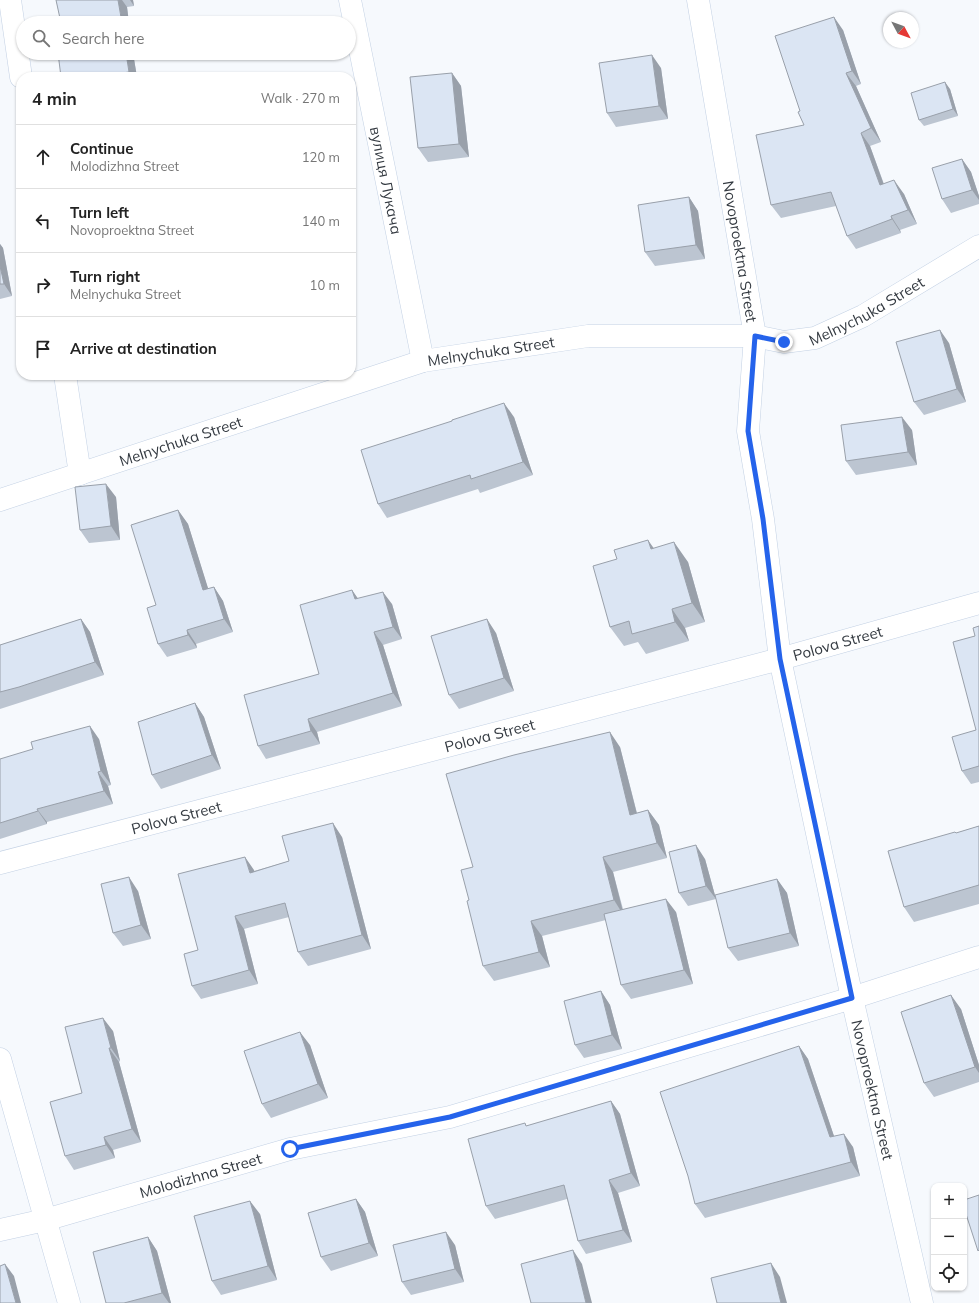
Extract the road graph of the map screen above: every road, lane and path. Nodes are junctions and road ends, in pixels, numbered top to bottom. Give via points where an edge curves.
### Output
1 (10, 0) edge
2 (350, 0) edge
3 (698, 0) edge
4 (353, 16) edge
5 (356, 30) edge
6 (16, 38) edge
7 (19, 60) edge
8 (21, 72) edge
9 (979, 246) edge
10 (755, 336) junction
11 (423, 361) junction
12 (66, 380) edge
13 (80, 474) junction
14 (0, 500) edge
15 (979, 603) edge
16 (780, 659) junction
17 (0, 863) edge
18 (979, 957) edge
19 (852, 998) junction
20 (0, 1059) edge
21 (45, 1220) junction
22 (0, 1230) edge
23 (69, 1303) edge
24 (922, 1303) edge

1 - 6 street
2 - 4 street, вулиця Лукача
3 - 10 street, Novoproektna Street
5 - 11 street, вулиця Лукача
7 - 8 street
9 - 10 street, Melnychuka Street via 863,316 815,338 784,342
10 - 11 street, Melnychuka Street via 588,336
10 - 16 street, Novoproektna Street via 748,431 763,519
11 - 13 street, Melnychuka Street
12 - 13 street
13 - 14 street, Melnychuka Street
15 - 16 street, Polova Street
16 - 17 street, Polova Street
16 - 19 street, Novoproektna Street
18 - 19 street, Molodizhna Street
19 - 21 street, Molodizhna Street via 450,1117 290,1149
19 - 24 street, Novoproektna Street
20 - 21 street
21 - 22 street, Molodizhna Street
21 - 23 street

